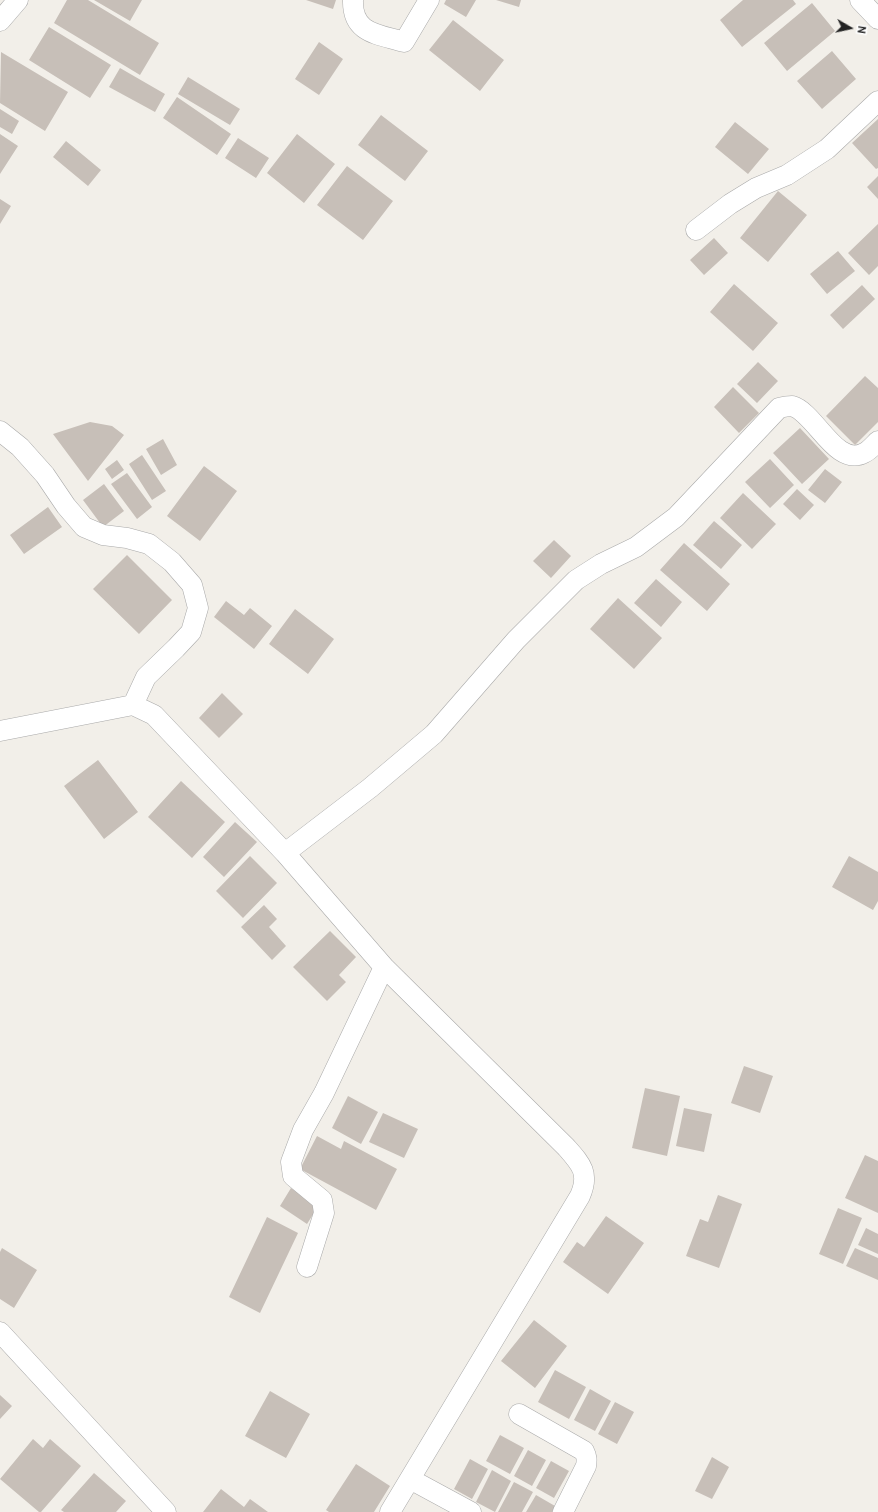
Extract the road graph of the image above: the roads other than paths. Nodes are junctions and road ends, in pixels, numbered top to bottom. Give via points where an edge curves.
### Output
1 (18, 0) edge
2 (353, 0) edge
3 (429, 0) edge
4 (860, 0) edge
5 (876, 17) edge
6 (0, 21) edge
7 (878, 100) edge
8 (696, 230) dead end
9 (0, 431) edge
10 (878, 441) edge
11 (133, 705) junction
12 (0, 731) edge
13 (285, 853) junction
14 (384, 967) junction
15 (307, 1267) dead end
16 (0, 1332) edge
17 (518, 1414) dead end
18 (410, 1478) junction
19 (166, 1512) edge
20 (390, 1512) edge
21 (471, 1512) edge
22 (563, 1512) edge

1 - 6 street
2 - 3 street via 355,19 364,29 404,42
4 - 5 street
7 - 8 street via 827,149 787,175 756,188 730,204
9 - 11 street via 20,447 45,475 84,527 103,535 149,544 172,562 192,585 198,608 191,632 146,677
10 - 13 street via 864,453 844,453 802,412 792,406 780,408 676,517 636,547 576,580 516,640 434,734 370,788
11 - 12 street
11 - 13 street via 154,715
13 - 14 street
14 - 15 street via 334,1073 303,1130 291,1162 293,1176 322,1200 324,1213
14 - 18 street via 566,1147 578,1160 584,1172 584,1186 580,1196
16 - 19 street
17 - 22 street via 584,1451 586,1466
18 - 20 street
18 - 21 street

